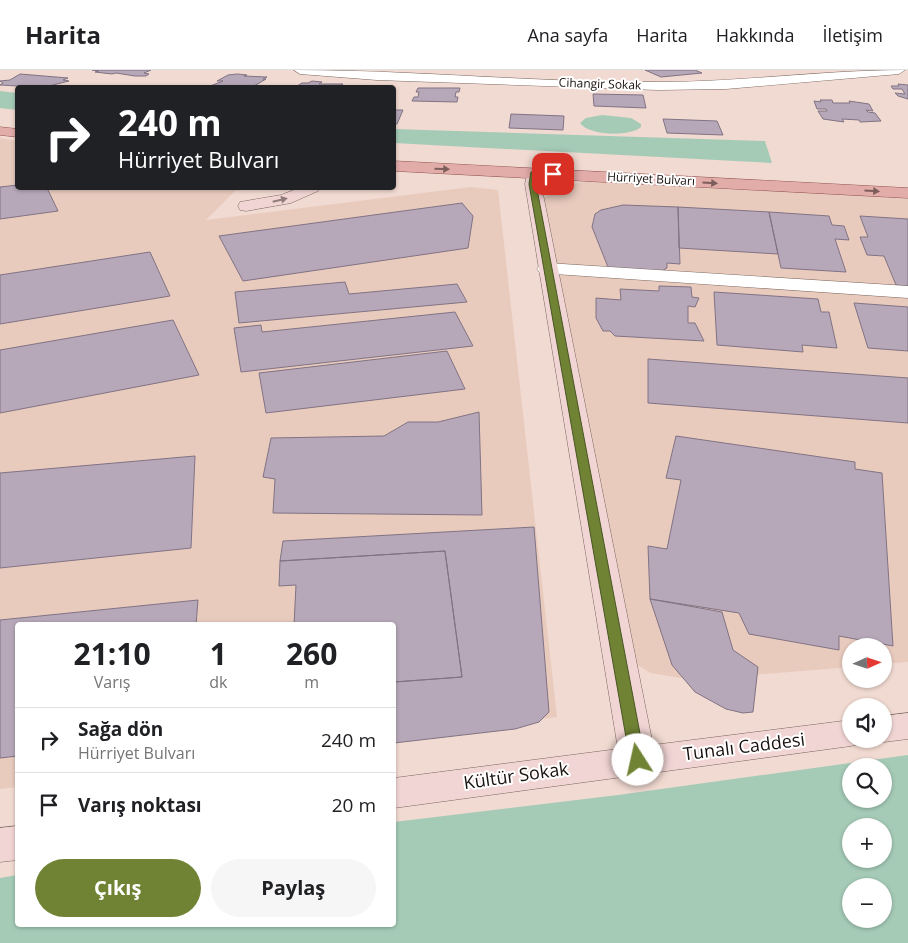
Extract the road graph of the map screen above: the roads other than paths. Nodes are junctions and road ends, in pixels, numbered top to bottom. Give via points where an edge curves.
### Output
1 (300, 70) edge
2 (710, 70) edge
3 (900, 70) edge
4 (709, 85) junction
5 (0, 131) edge
6 (15, 133) edge
7 (396, 152) edge
8 (396, 166) edge
9 (536, 166) junction
10 (258, 190) edge
11 (307, 190) edge
12 (908, 193) edge
13 (547, 269) junction
14 (908, 292) edge
15 (908, 726) edge
16 (892, 728) edge
17 (842, 734) edge
18 (638, 760) junction
19 (396, 793) edge
20 (15, 843) edge
21 (0, 845) edge

1 - 4 street, Cihangir Sokak via 434,79
2 - 4 street
3 - 4 street, Cihangir Sokak
5 - 6 main road
7 - 9 main road, Hürriyet Bulvarı
8 -> 9 main road, Hürriyet Bulvarı
9 -> 12 main road, Hürriyet Bulvarı
9 - 13 street via 532,184
10 -> 11 street via 246,206 285,199
13 - 14 street
13 - 18 street
15 - 16 street
17 - 18 street, Tunalı Caddesi
18 - 19 street, Kültür Sokak
20 - 21 street

